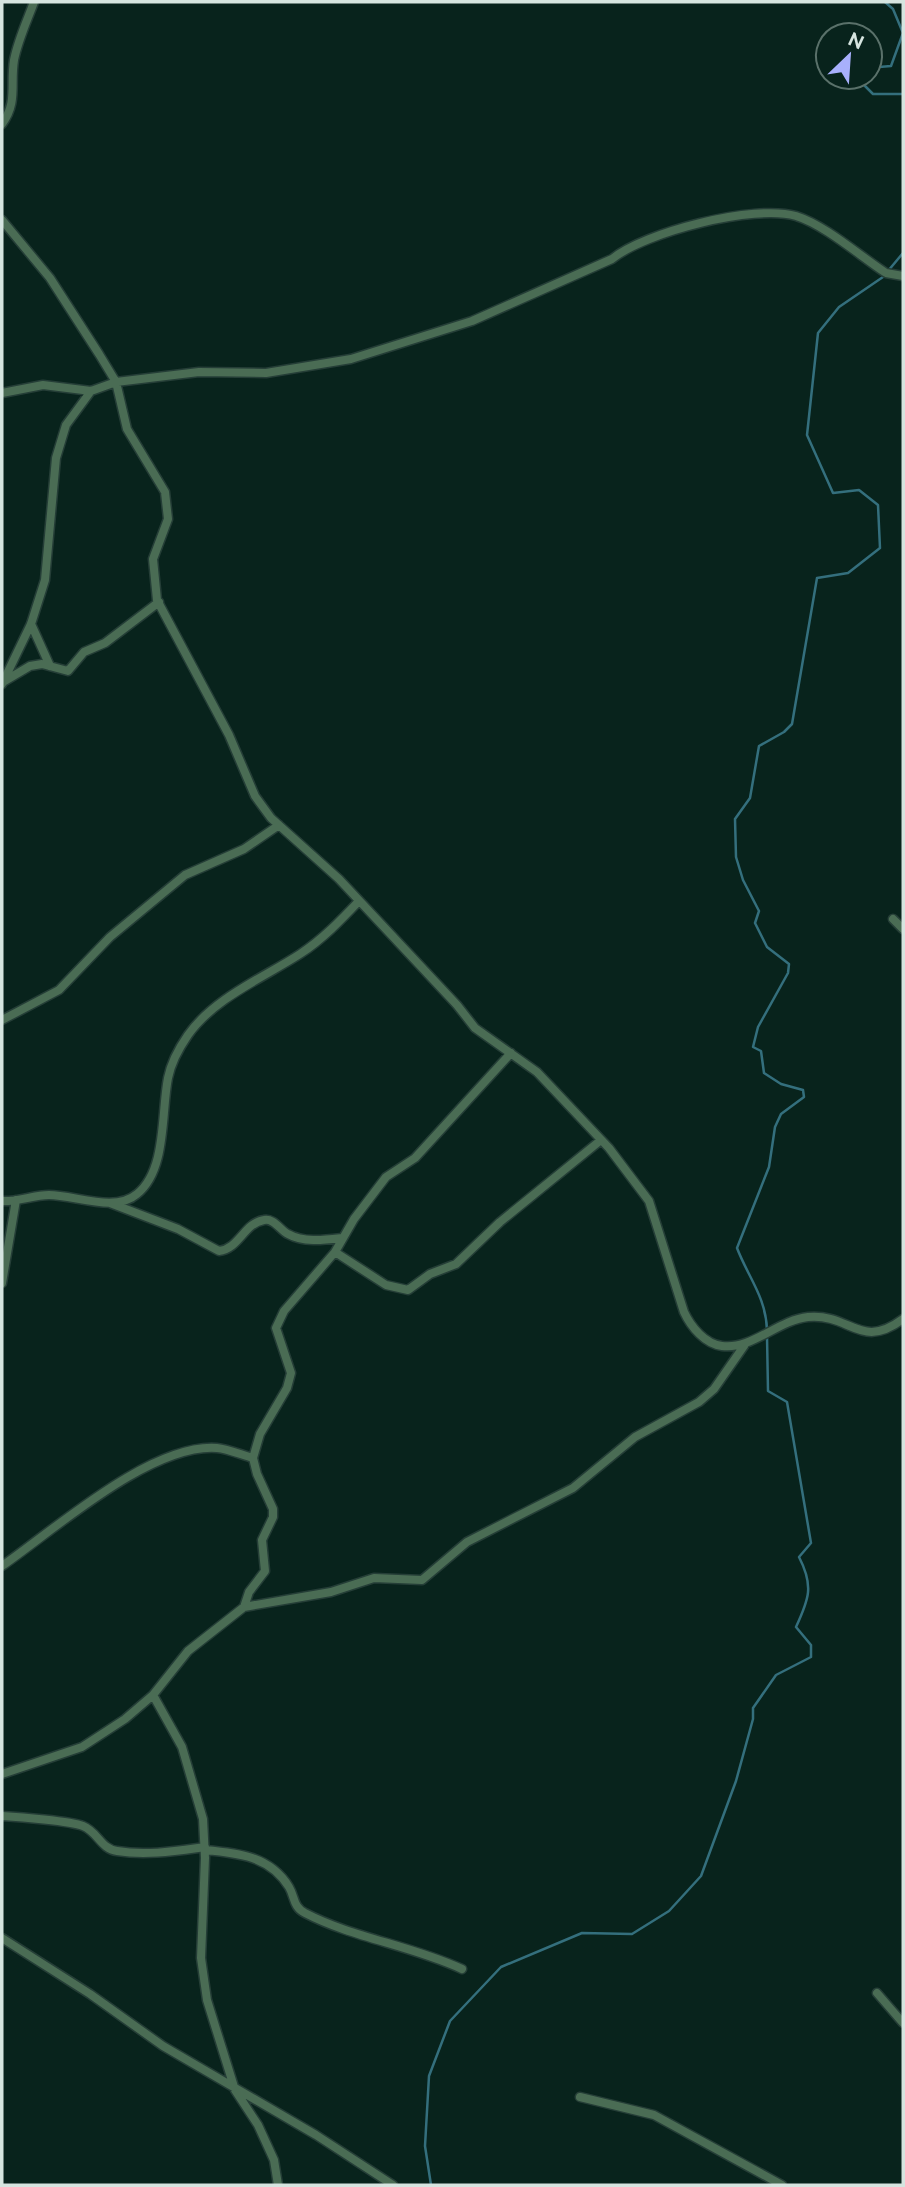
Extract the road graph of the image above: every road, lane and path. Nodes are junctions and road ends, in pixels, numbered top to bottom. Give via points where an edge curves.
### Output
1 (33, 2) edge
2 (2, 124) edge
3 (2, 220) edge
4 (903, 276) edge
5 (116, 382) junction
6 (91, 391) junction
7 (2, 393) edge
8 (159, 602) junction
9 (31, 624) junction
10 (50, 666) junction
11 (2, 683) edge
12 (279, 825) junction
13 (359, 901) junction
14 (893, 919) dead end
15 (903, 929) edge
16 (2, 1020) edge
17 (511, 1054) junction
18 (601, 1140) junction
19 (2, 1200) edge
20 (16, 1200) junction
21 (104, 1201) junction
22 (343, 1238) junction
23 (335, 1252) junction
24 (2, 1283) edge
25 (903, 1320) edge
26 (746, 1343) junction
27 (253, 1458) junction
28 (2, 1566) edge
29 (244, 1607) junction
30 (153, 1695) junction
31 (2, 1774) edge
32 (2, 1816) edge
33 (205, 1848) junction
34 (2, 1938) edge
35 (462, 1969) dead end
36 (877, 1993) dead end
37 (903, 2022) edge
38 (234, 2090) junction
39 (580, 2097) dead end
40 (278, 2185) edge
41 (393, 2185) edge
42 (782, 2185) edge

1 - 2 street via 15,57 10,112
3 - 5 street via 50,278
4 - 5 street via 886,273 795,216 749,216 678,229 626,247 612,259 472,321 351,359 266,373 199,372
5 - 6 street
5 - 8 street via 127,429 168,502 168,519 153,559
6 - 7 street via 43,385
6 - 9 street via 66,425 57,458 45,580
8 - 10 street via 84,652 68,671
8 - 12 street via 229,735 255,796
9 - 10 street
9 - 11 street
10 - 11 street via 30,666
12 - 13 street
12 - 16 street via 244,849 185,875 119,929 59,990
13 - 17 street via 475,1028
13 - 21 street via 322,938 220,1004 190,1032 171,1069 158,1156 146,1186 131,1199
14 - 15 street
17 - 18 street via 537,1072
17 - 22 street via 415,1158 386,1177
18 - 23 street via 456,1264 430,1274 408,1290 386,1285
18 - 26 street via 649,1201 690,1324 711,1343 724,1347
19 - 20 street
20 - 21 street via 46,1195
20 - 24 street
21 - 22 street via 178,1229 219,1251 231,1247 262,1220 302,1239
22 - 23 street
23 - 27 street via 284,1311 276,1328 292,1373 260,1434
25 - 26 street via 875,1334 827,1317 806,1317
26 - 29 street via 714,1389 699,1402 635,1437 573,1488 467,1542 422,1580 374,1578 331,1592
27 - 28 street via 216,1448 162,1459 111,1488
27 - 29 street via 273,1517 262,1540 265,1571
29 - 30 street via 188,1651
30 - 31 street via 82,1747
30 - 33 street via 182,1748 203,1819
32 - 33 street via 80,1825 114,1851
33 - 35 street via 270,1865 304,1913 341,1929 428,1953
33 - 38 street via 201,1958 207,2000
34 - 38 street
36 - 37 street
38 - 40 street via 258,2125 274,2160
38 - 41 street
39 - 42 street via 654,2115

